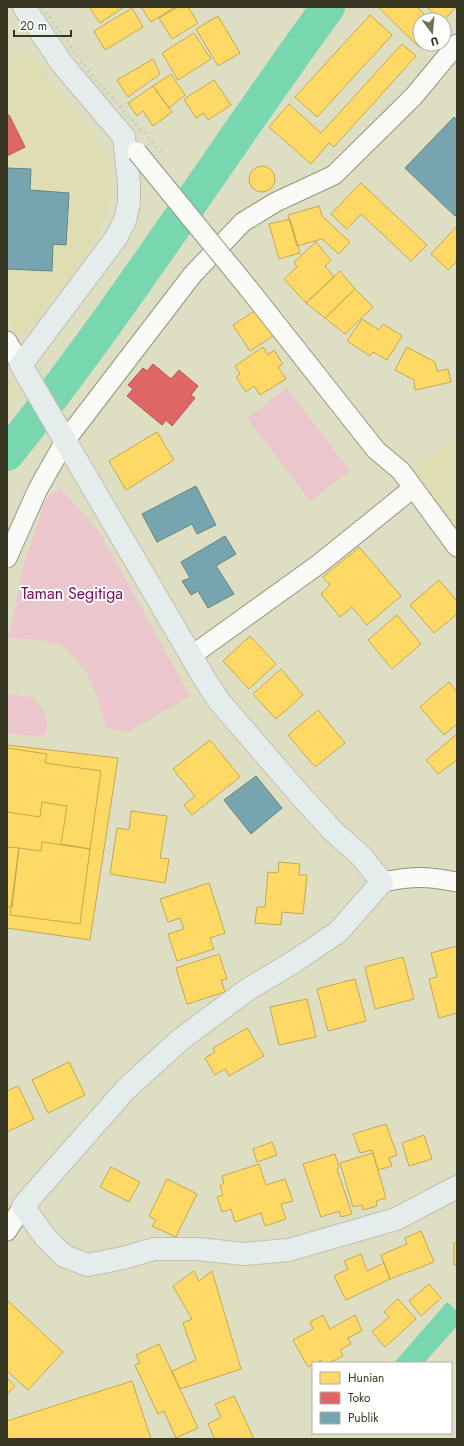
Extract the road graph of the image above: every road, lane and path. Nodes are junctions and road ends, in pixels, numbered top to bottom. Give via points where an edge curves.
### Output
1 (24, 7) edge
2 (457, 44) edge
3 (131, 144) junction
4 (7, 341) edge
5 (21, 365) junction
6 (65, 441) junction
7 (413, 488) junction
8 (457, 547) edge
9 (7, 558) edge
10 (191, 656) junction
11 (382, 882) junction
12 (457, 882) edge
13 (457, 1187) edge
14 (23, 1206) junction
15 (7, 1231) edge

1 - 3 main road via 63,64
2 - 6 street via 414,96 334,175 276,202 242,222 222,242 193,274
3 - 5 main road via 129,203 125,220 116,238
3 - 7 street, bridge via 376,450 401,472
4 - 5 street
5 - 6 main road
6 - 9 street via 38,488
6 - 10 main road
7 - 8 street
7 - 10 street via 319,564
10 - 11 main road via 219,701 300,795 334,832 361,856
11 - 12 street via 412,876
11 - 14 main road via 338,932 247,990 180,1040 128,1088
13 - 14 main road via 396,1219 288,1250 244,1254 198,1249 154,1249 88,1265 64,1256
14 - 15 street

